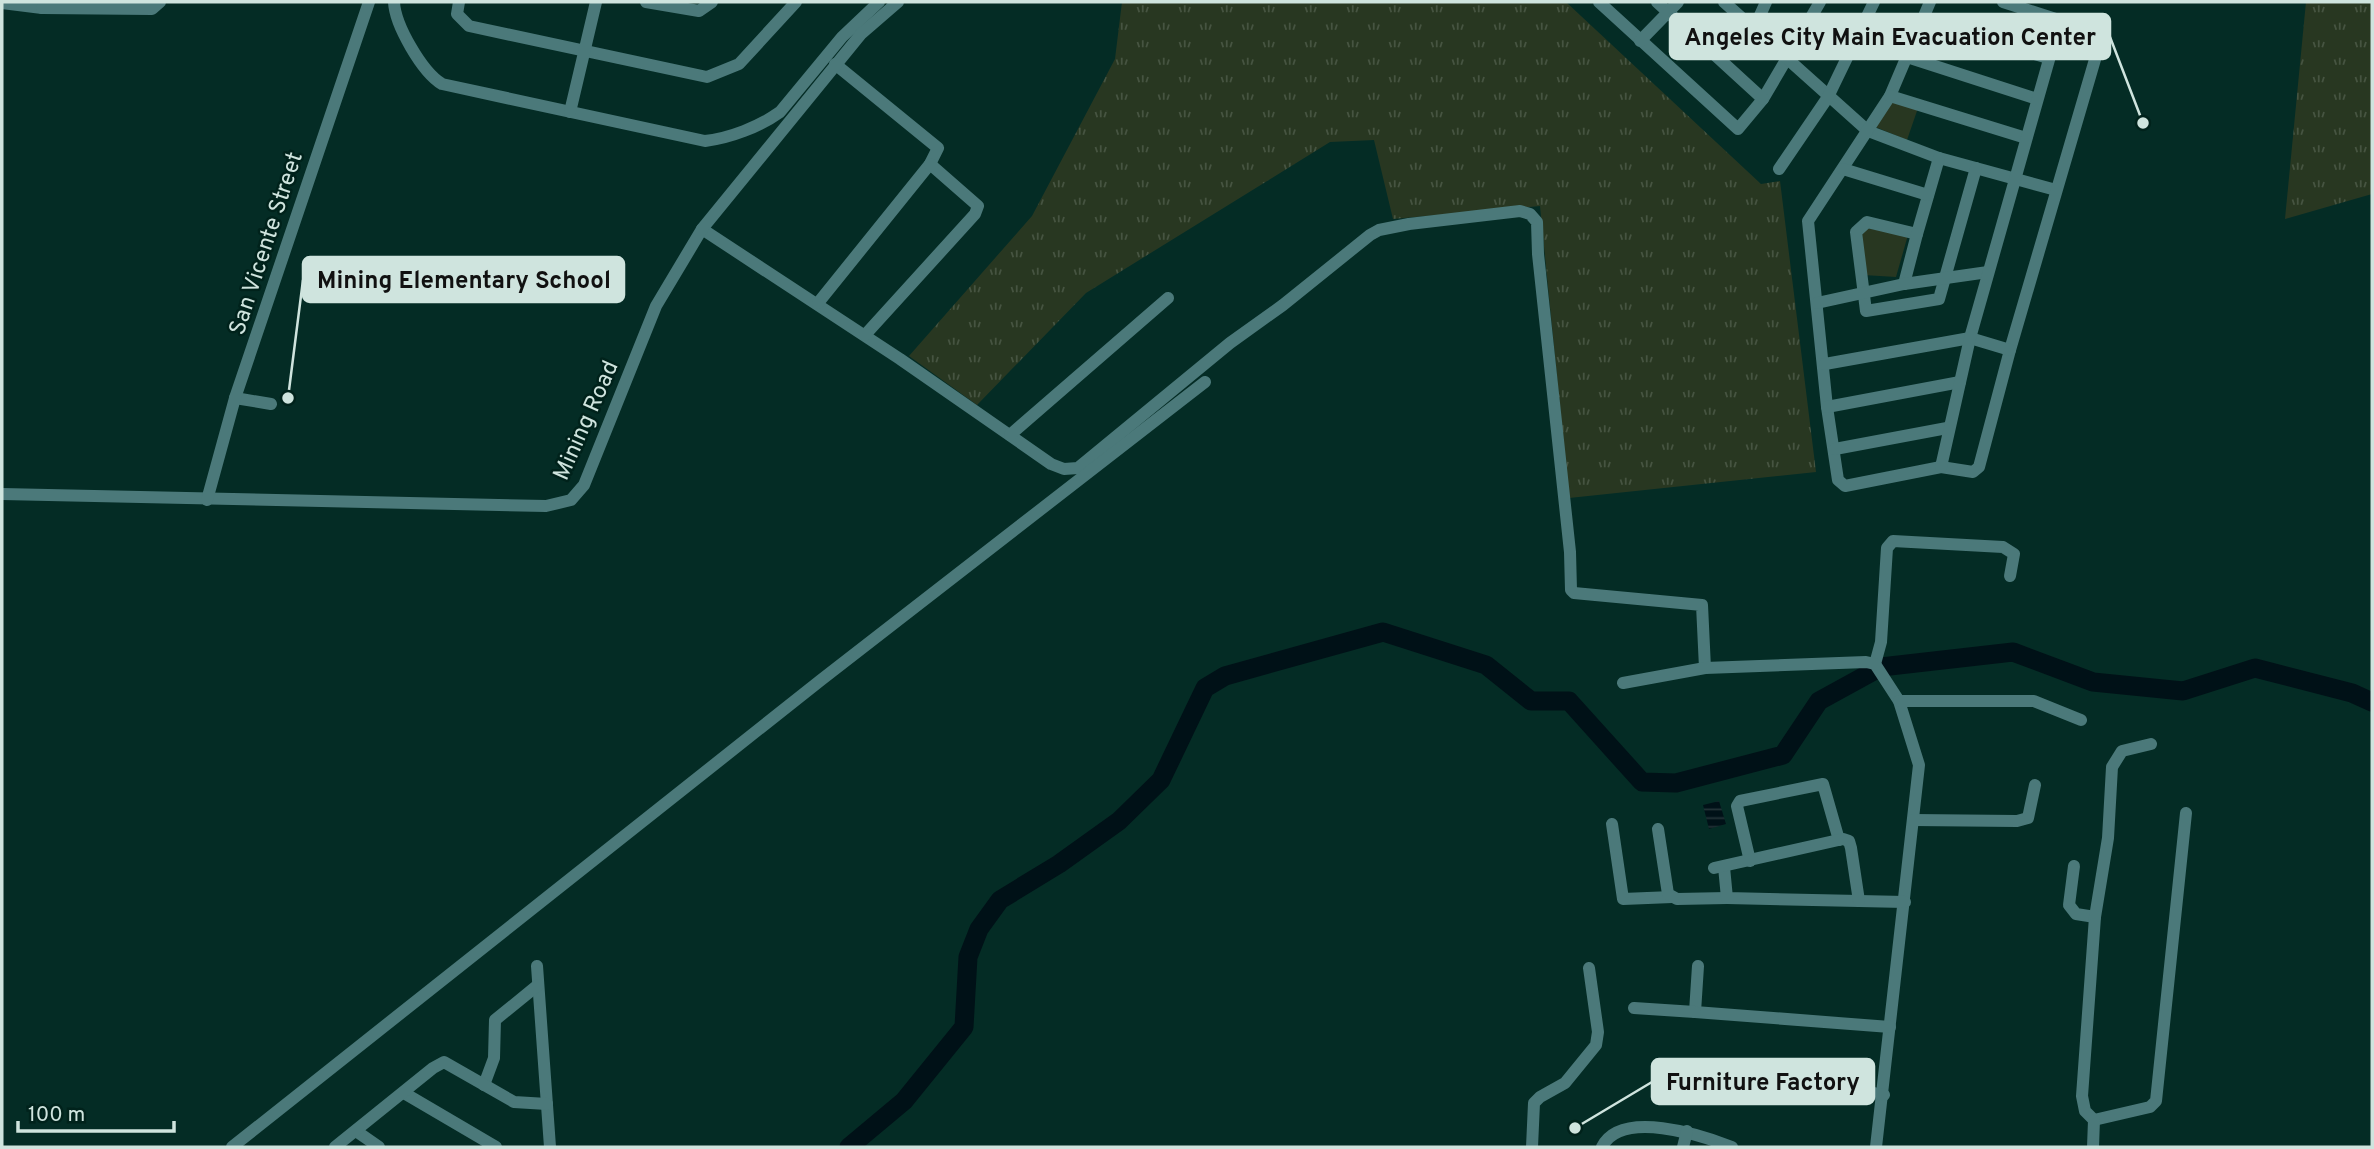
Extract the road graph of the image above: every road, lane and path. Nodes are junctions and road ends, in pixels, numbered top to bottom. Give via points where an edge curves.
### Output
1 (160, 2) edge
2 (369, 2) edge
3 (394, 2) edge
4 (458, 2) edge
5 (596, 2) edge
6 (646, 2) edge
7 (712, 2) edge
8 (796, 2) edge
9 (879, 2) edge
10 (898, 2) edge
11 (1599, 2) edge
12 (1657, 2) edge
13 (1678, 2) edge
14 (1724, 2) edge
15 (1766, 2) edge
16 (1820, 2) edge
17 (1874, 2) edge
18 (1930, 2) edge
19 (2003, 2) edge
20 (2, 3) edge
21 (42, 5) edge
22 (118, 6) edge
23 (1668, 12) junction
24 (1922, 21) junction
25 (2060, 21) junction
26 (1754, 30) junction
27 (1640, 41) junction
28 (584, 51) junction
29 (1907, 57) junction
30 (2048, 58) junction
31 (1787, 61) junction
32 (835, 64) junction
33 (1889, 96) junction
34 (1828, 97) junction
35 (1763, 99) junction
36 (2037, 99) junction
37 (570, 112) junction
38 (1868, 131) junction
39 (2026, 138) junction
40 (1939, 158) junction
41 (930, 163) junction
42 (1976, 168) junction
43 (1779, 169) dead end
44 (1843, 169) junction
45 (2014, 178) junction
46 (2056, 190) junction
47 (1928, 195) junction
48 (702, 229) junction
49 (1917, 234) junction
50 (1988, 272) junction
51 (1943, 278) junction
52 (1903, 284) junction
53 (1862, 293) junction
54 (1168, 298) dead end
55 (818, 303) junction
56 (1817, 303) junction
57 (865, 335) junction
58 (1970, 338) junction
59 (2010, 350) junction
60 (1825, 364) junction
61 (1205, 382) dead end
62 (1960, 382) junction
63 (235, 398) junction
64 (271, 404) dead end
65 (1827, 407) junction
66 (1947, 428) junction
67 (1010, 435) junction
68 (1835, 449) junction
69 (1941, 467) junction
70 (1065, 469) junction
71 (1071, 485) junction
72 (2, 494) edge
73 (207, 500) junction
74 (2010, 576) dead end
75 (1705, 668) junction
76 (1878, 669) junction
77 (1623, 683) dead end
78 (1899, 701) junction
79 (2081, 720) dead end
80 (2151, 744) dead end
81 (2035, 785) dead end
82 (2186, 813) dead end
83 (1913, 820) junction
84 (1612, 824) dead end
85 (1658, 829) dead end
86 (1839, 840) junction
87 (1750, 861) junction
88 (2074, 866) dead end
89 (1672, 897) junction
90 (1727, 898) junction
91 (1859, 901) junction
92 (1905, 902) junction
93 (2095, 917) junction
94 (537, 966) dead end
95 (1698, 966) dead end
96 (1589, 968) dead end
97 (538, 985) junction
98 (1634, 1008) dead end
99 (1695, 1012) junction
100 (1890, 1027) junction
101 (1770, 1079) dead end
102 (484, 1085) junction
103 (404, 1093) junction
104 (1884, 1095) junction
105 (547, 1104) junction
106 (2094, 1119) junction
107 (356, 1131) junction
108 (1686, 1131) junction
109 (232, 1147) edge
110 (335, 1147) edge
111 (379, 1147) edge
112 (496, 1147) edge
113 (550, 1147) edge
114 (1532, 1147) edge
115 (1602, 1147) edge
116 (1684, 1147) edge
117 (1732, 1147) edge
118 (1876, 1147) edge
119 (2092, 1147) edge

1 - 22 street via 152,9
2 - 63 street, San Vicente Street
3 - 37 street via 396,17 435,80
4 - 28 street via 457,14 469,26
5 - 28 street
6 - 7 street via 688,11 699,11
8 - 28 street via 739,64 707,78
9 - 37 street via 842,37 780,112 718,139 705,141
10 - 32 street, Mining Road
11 - 27 street
12 - 23 street
13 - 23 street
14 - 26 street
15 - 26 street
16 - 31 street
17 - 34 street
18 - 24 street
19 - 25 street
20 - 21 street
21 - 22 street
23 - 27 street
23 - 35 street
24 - 29 street
24 - 30 street
25 - 30 street
25 - 46 street via 2096,32 2101,39
26 - 31 street
27 - 35 street via 1735,128 1741,129
28 - 37 street
29 - 33 street
29 - 36 street
30 - 36 street
31 - 34 street
31 - 35 street
32 - 41 street via 934,143 937,155
32 - 48 street, Mining Road
33 - 38 street
33 - 39 street
34 - 38 street
34 - 43 street
36 - 39 street
38 - 40 street
38 - 44 street
39 - 45 street
40 - 42 street
40 - 47 street
41 - 55 street
41 - 57 street via 978,206 975,214
42 - 45 street
42 - 51 street
44 - 47 street
44 - 56 street via 1808,221
45 - 46 street
45 - 50 street
46 - 59 street
47 - 49 street
48 - 55 street
48 - 73 street, Mining Road via 656,306 590,474 570,500 546,506
49 - 52 street
49 - 53 street via 1867,222 1860,226 1856,232
50 - 51 street
50 - 58 street
51 - 52 street
51 - 53 street via 1936,301 1866,311
52 - 53 street
53 - 56 street
54 - 67 street
55 - 57 street
56 - 60 street
57 - 67 street
58 - 59 street
58 - 60 street
58 - 62 street
59 - 69 street via 1979,467 1973,472
60 - 65 street
61 - 71 street
62 - 65 street
62 - 66 street
63 - 64 street
63 - 73 street, San Vicente Street
65 - 68 street
66 - 68 street
66 - 69 street
67 - 70 street
68 - 69 street via 1838,480 1845,486
70 - 71 street
70 - 75 street via 1078,468 1230,342 1380,230 1520,211 1530,214 1537,222 1570,590 1702,606
71 - 109 street
72 - 73 street, Mining Road
74 - 76 street via 2014,554 2003,547 1893,541 1887,548
75 - 76 street via 1800,663
75 - 77 street
76 - 78 street
78 - 79 street via 2034,701
78 - 83 street via 1919,765
80 - 93 street via 2122,751 2112,767 2108,838
81 - 83 street via 2028,818
82 - 106 street via 2156,1101 2150,1107
83 - 92 street
84 - 89 street via 1623,899
85 - 89 street
86 - 87 street
86 - 87 street via 1823,784 1740,801 1737,806
86 - 91 street via 1849,841
87 - 90 street via 1719,867
88 - 93 street via 2069,905 2076,914
89 - 90 street
90 - 91 street
91 - 92 street
92 - 100 street
93 - 106 street via 2082,1104
94 - 97 street
95 - 99 street
96 - 114 street via 1596,1045 1565,1083 1534,1103
97 - 102 street via 495,1020 494,1058
97 - 105 street
98 - 99 street
99 - 100 street
100 - 104 street
101 - 104 street via 1788,1088 1816,1092 1849,1089
102 - 103 street via 444,1062
102 - 105 street via 514,1102
103 - 107 street
103 - 112 street
104 - 118 street
105 - 113 street
106 - 119 street
107 - 110 street
107 - 111 street
108 - 115 street via 1624,1128 1611,1133
108 - 116 street
108 - 117 street

